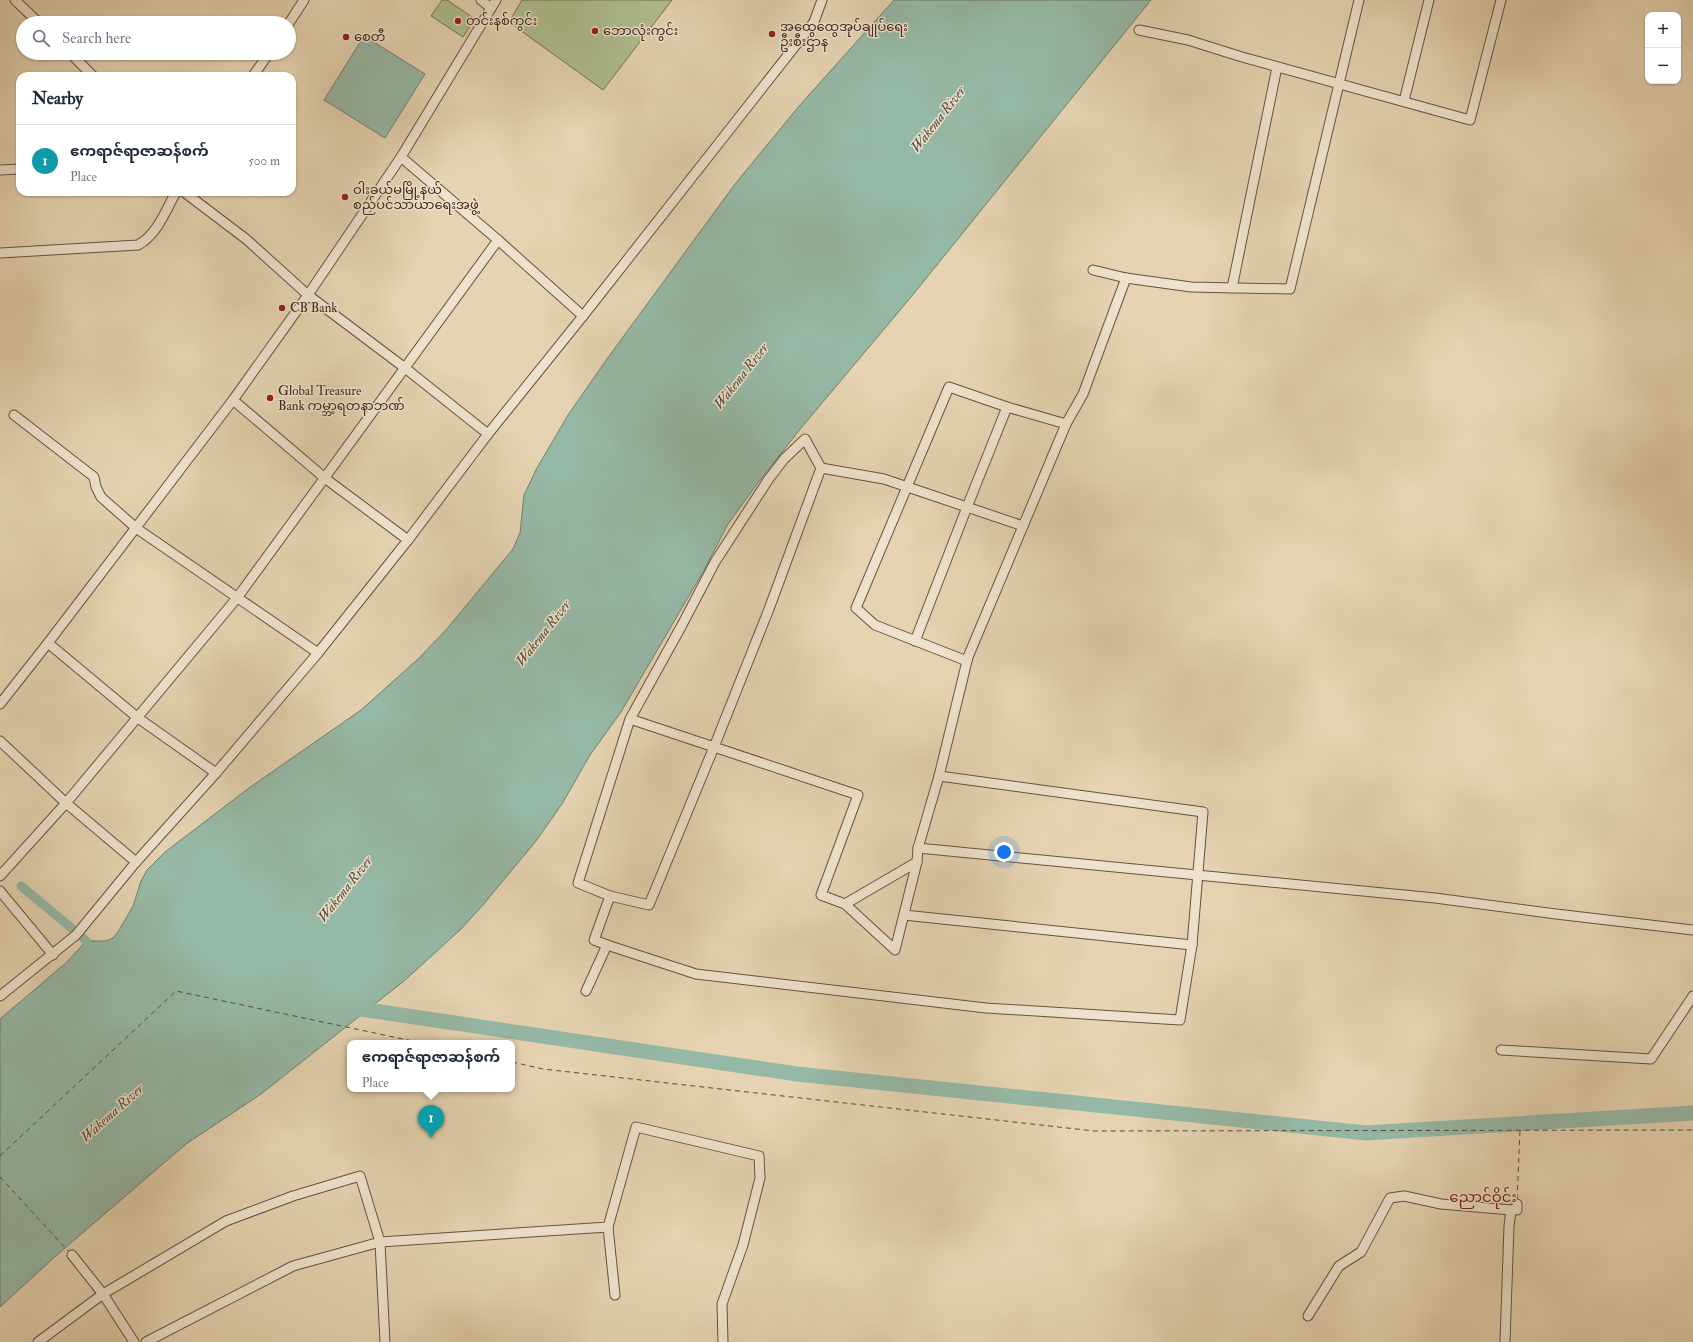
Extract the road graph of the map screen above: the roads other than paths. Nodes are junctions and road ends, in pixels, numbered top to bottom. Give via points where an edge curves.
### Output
1 (15, 0) edge
2 (304, 0) edge
3 (481, 0) edge
4 (822, 0) edge
5 (1359, 0) edge
6 (1429, 0) edge
7 (1501, 0) edge
8 (494, 4) edge
9 (32, 16) edge
10 (294, 16) edge
11 (1139, 30) dead end
12 (77, 60) edge
13 (264, 60) edge
14 (1276, 67) junction
15 (89, 72) edge
16 (257, 72) edge
17 (1339, 84) junction
18 (1404, 102) junction
19 (401, 157) junction
20 (16, 169) edge
21 (0, 170) edge
22 (174, 196) edge
23 (189, 196) edge
24 (498, 240) junction
25 (0, 253) edge
26 (1093, 270) dead end
27 (1126, 278) junction
28 (1232, 288) junction
29 (308, 295) junction
30 (583, 316) junction
31 (405, 368) junction
32 (233, 400) junction
33 (1007, 407) junction
34 (14, 415) dead end
35 (1066, 424) junction
36 (488, 434) junction
37 (821, 468) junction
38 (326, 479) junction
39 (906, 487) junction
40 (966, 507) junction
41 (1023, 526) junction
42 (136, 528) junction
43 (408, 540) junction
44 (237, 598) junction
45 (915, 641) junction
46 (48, 643) junction
47 (318, 653) junction
48 (967, 661) junction
49 (0, 704) edge
50 (138, 718) junction
51 (630, 719) junction
52 (0, 741) edge
53 (714, 747) junction
54 (216, 773) junction
55 (939, 776) junction
56 (66, 804) junction
57 (918, 848) junction
58 (136, 862) junction
59 (917, 862) junction
60 (1197, 875) junction
61 (0, 876) edge
62 (0, 891) edge
63 (610, 896) junction
64 (845, 904) junction
65 (904, 915) junction
66 (1693, 930) edge
67 (607, 945) junction
68 (1192, 945) junction
69 (53, 955) junction
70 (586, 991) dead end
71 (0, 996) edge
72 (1693, 996) edge
73 (1501, 1050) dead end
74 (608, 1226) junction
75 (380, 1242) junction
76 (72, 1255) dead end
77 (103, 1294) junction
78 (615, 1295) dead end
79 (1308, 1316) dead end
80 (38, 1342) edge
81 (134, 1342) edge
82 (146, 1342) edge
83 (385, 1342) edge
84 (723, 1342) edge
85 (1505, 1342) edge

1 - 9 street
2 - 10 street
3 - 8 street
4 - 30 street via 814,22
5 - 17 street
6 - 18 street
7 - 18 street via 1470,120
8 - 19 street
11 - 14 street via 1188,40
12 - 15 street
13 - 16 street
14 - 17 street
14 - 28 street
17 - 18 street
17 - 28 street via 1290,289
19 - 24 street
19 - 29 street
20 - 21 street
22 - 25 street via 152,235 138,245
23 - 29 street via 246,239
24 - 30 street
24 - 31 street
26 - 27 street
27 - 28 street via 1191,287
27 - 35 street via 1083,394
29 - 31 street
29 - 32 street
30 - 36 street
31 - 36 street
31 - 38 street
32 - 38 street
32 - 42 street
33 - 35 street
33 - 39 street via 949,387
33 - 40 street
34 - 42 street via 94,477 101,497
35 - 41 street
36 - 43 street
37 - 39 street via 884,479
37 - 51 street via 805,439 784,459 768,480 715,562
37 - 53 street
38 - 43 street
38 - 44 street
39 - 40 street
39 - 45 street via 856,608 875,625
40 - 41 street
40 - 45 street
41 - 48 street
42 - 44 street
42 - 46 street
43 - 47 street
44 - 47 street
44 - 50 street
45 - 48 street
46 - 49 street
46 - 50 street
47 - 54 street
48 - 55 street
50 - 54 street
50 - 56 street
51 - 53 street
51 - 63 street via 578,883
52 - 56 street
53 - 63 street via 649,905
53 - 64 street via 858,795 821,894
54 - 58 street
55 - 57 street
55 - 60 street via 1203,812
56 - 58 street
56 - 61 street
57 - 59 street
57 - 60 street
58 - 69 street via 76,935
59 - 64 street
59 - 65 street
60 - 66 street via 1435,898
60 - 68 street
62 - 69 street
63 - 67 street via 594,940
64 - 65 street via 895,950
65 - 68 street
67 - 68 street via 696,974 986,1008 1180,1020
67 - 70 street
69 - 71 street
72 - 73 street via 1651,1059
74 - 75 street
74 - 78 street
74 - 84 street via 636,1127 759,1156 760,1178 743,1245 722,1304
75 - 77 street via 360,1176 292,1196 226,1221
75 - 82 street via 293,1266
75 - 83 street
76 - 77 street
77 - 80 street
77 - 81 street
79 - 85 street via 1339,1266 1361,1252 1390,1198 1404,1196 1441,1204 1514,1207 1508,1244

